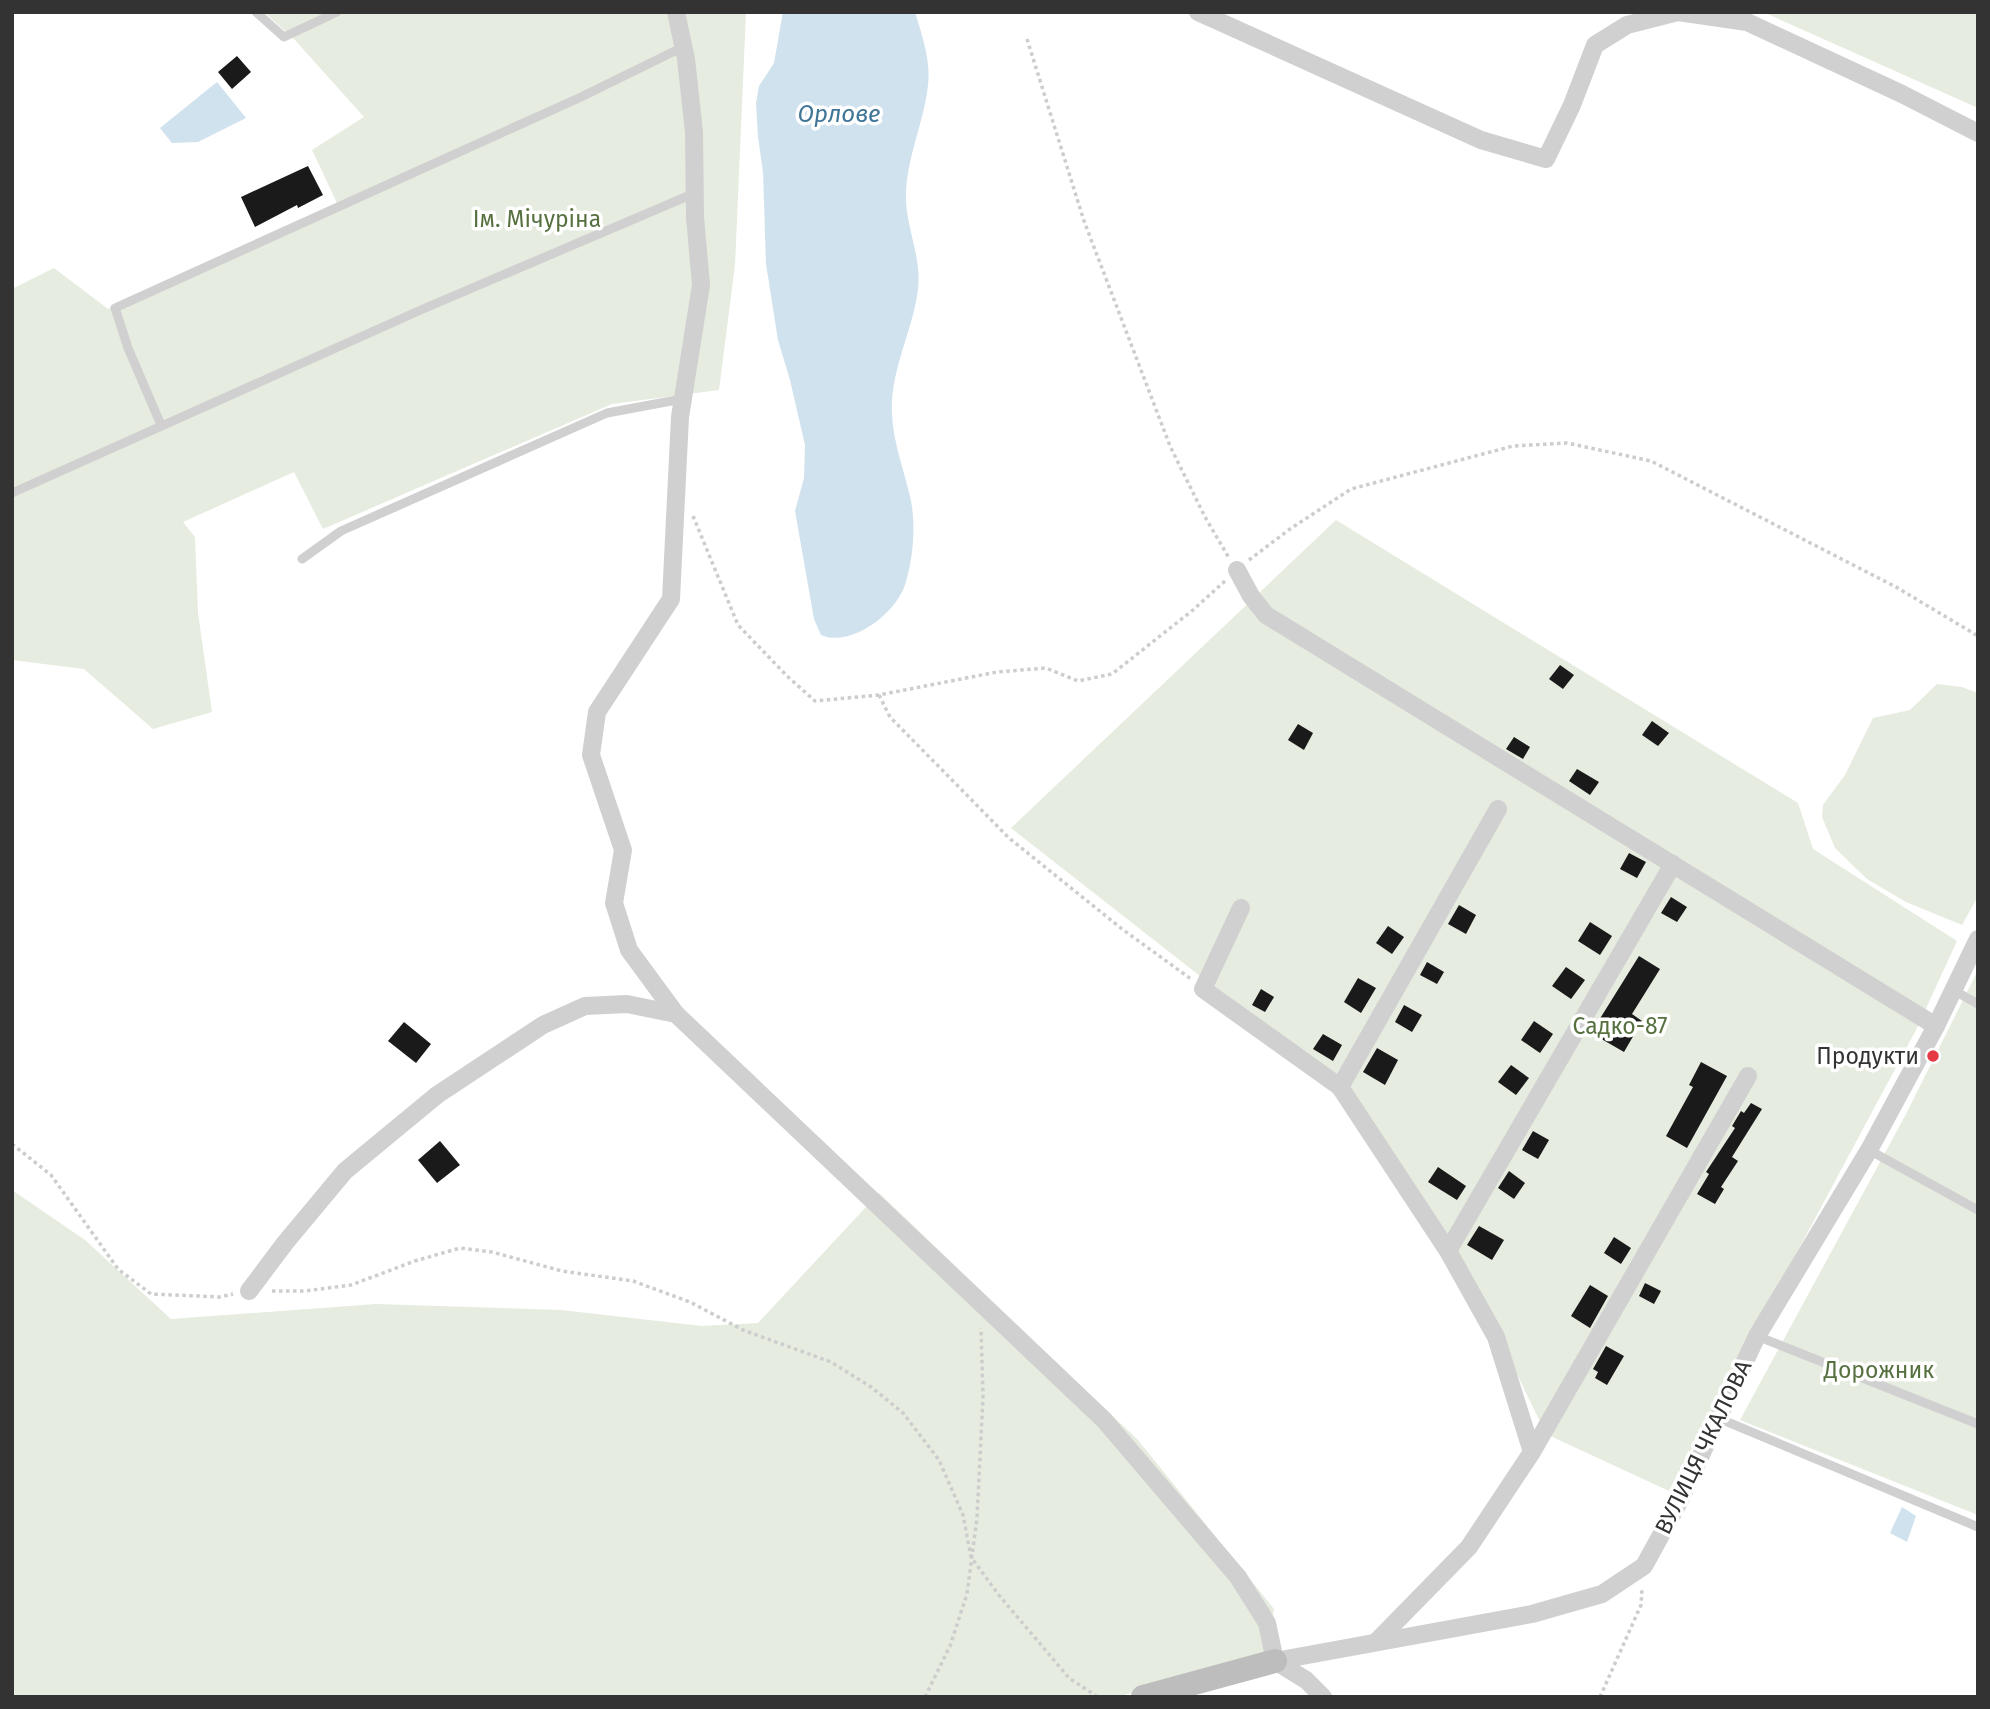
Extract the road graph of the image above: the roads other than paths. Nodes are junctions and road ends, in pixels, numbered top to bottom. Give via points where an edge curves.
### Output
1 (256, 12) edge
2 (337, 12) edge
3 (676, 12) edge
4 (1198, 12) edge
5 (683, 47) junction
6 (1978, 133) edge
7 (695, 193) junction
8 (682, 399) junction
9 (161, 425) junction
10 (12, 493) edge
11 (303, 559) dead end
12 (1237, 570) road end
13 (1498, 809) dead end
14 (1673, 864) junction
15 (1241, 908) dead end
16 (1978, 939) edge
17 (1953, 990) junction
18 (1978, 1004) edge
19 (676, 1014) junction
20 (1936, 1026) junction
21 (1748, 1076) dead end
22 (1340, 1087) junction
23 (1869, 1150) junction
24 (1978, 1210) edge
25 (1448, 1251) junction
26 (249, 1292) road end
27 (1757, 1336) junction
28 (1717, 1418) junction
29 (1978, 1424) edge
30 (1532, 1451) junction
31 (1978, 1527) edge
32 (1375, 1643) junction
33 (1275, 1661) junction
34 (1143, 1697) edge
35 (1323, 1697) edge

1 - 2 lane via 284,37
3 - 5 street
4 - 6 street via 1481,140 1546,159 1595,45 1627,25 1678,12 1747,22
5 - 7 street via 695,132
5 - 9 lane via 115,308
7 - 8 street via 701,285
7 - 9 lane
8 - 11 lane via 607,413 341,531
8 - 19 street via 671,599 597,712 591,755 623,850 614,903 629,950
9 - 10 lane
12 - 14 street via 1266,615
13 - 22 street
14 - 20 street
14 - 25 street
15 - 22 street via 1203,989
16 - 17 street, ВУЛИЦЯ ЧКАЛОВА
17 - 18 lane
17 - 20 street, ВУЛИЦЯ ЧКАЛОВА
19 - 26 street via 626,1004 585,1006 543,1025 437,1095 345,1171
19 - 33 street via 1104,1420 1238,1577 1267,1622
20 - 23 street, ВУЛИЦЯ ЧКАЛОВА
21 - 30 street
22 - 25 street
23 - 24 lane
23 - 27 street, ВУЛИЦЯ ЧКАЛОВА
25 - 30 street via 1496,1338
27 - 28 street, ВУЛИЦЯ ЧКАЛОВА
27 - 29 lane
28 - 31 lane
28 - 32 street, ВУЛИЦЯ ЧКАЛОВА via 1644,1566 1602,1594 1532,1614
30 - 32 street via 1469,1547
32 - 33 street, ВУЛИЦЯ ЧКАЛОВА
33 - 34 street
33 - 35 street

